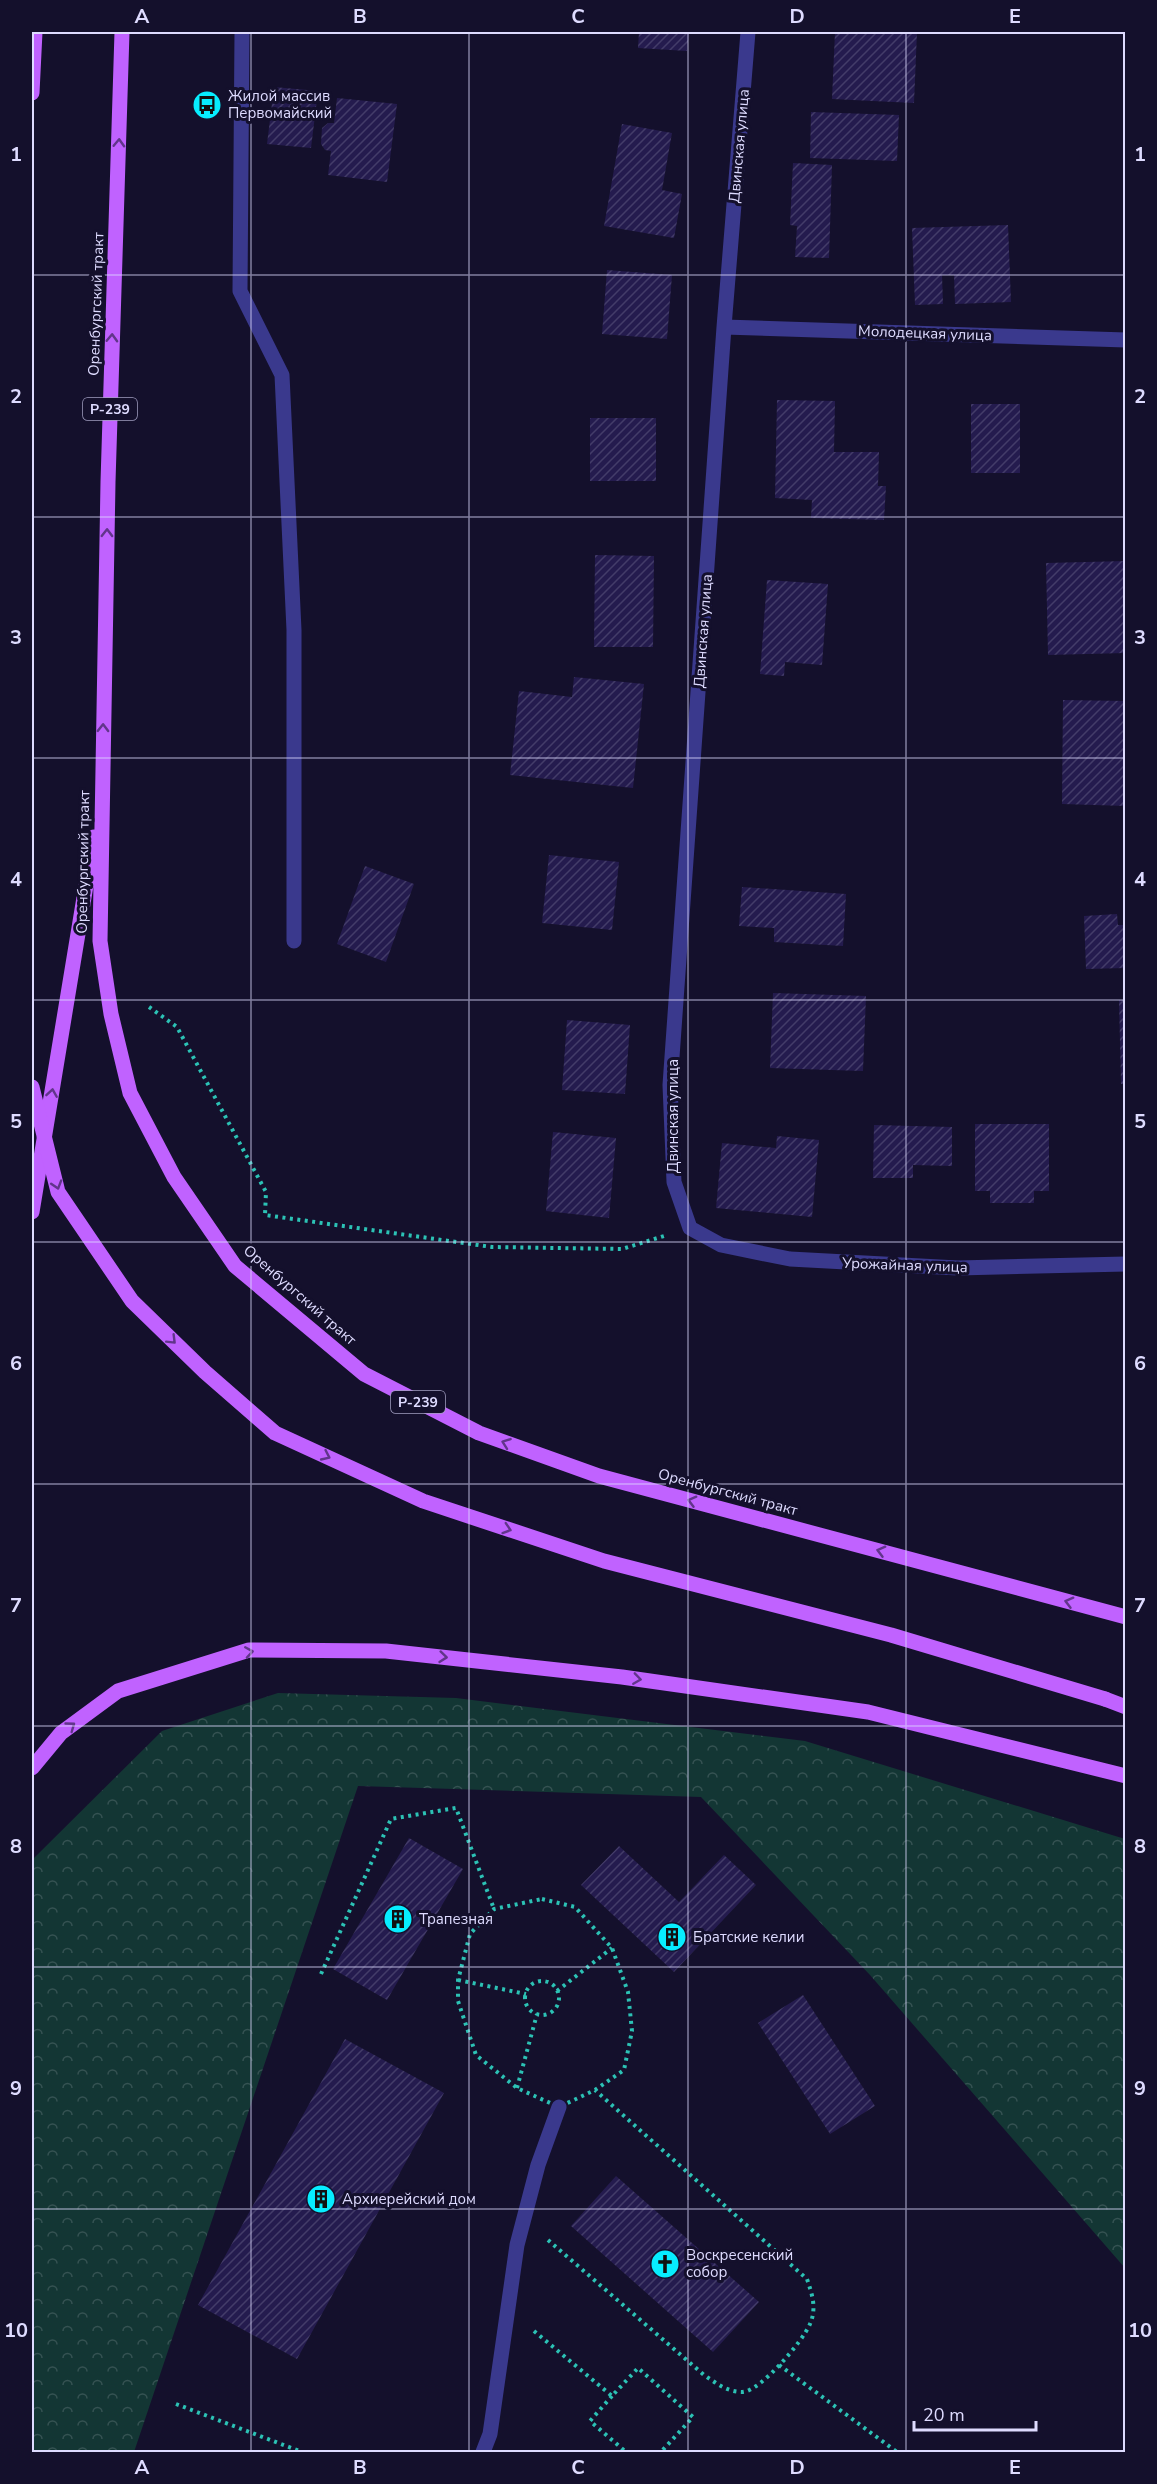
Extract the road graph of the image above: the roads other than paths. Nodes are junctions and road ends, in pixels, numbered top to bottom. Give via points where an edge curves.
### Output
1 (35, 32) edge
2 (122, 32) edge
3 (242, 32) edge
4 (748, 32) edge
5 (32, 93) edge
6 (724, 327) junction
7 (1125, 340) edge
8 (102, 786) junction
9 (294, 941) dead end
10 (32, 1087) edge
11 (32, 1212) edge
12 (690, 1228) joint
13 (1125, 1264) edge
14 (1125, 1617) edge
15 (1125, 1707) edge
16 (32, 1768) edge
17 (1125, 1776) edge
18 (559, 2107) road end
19 (483, 2452) edge

1 - 5 main road
8 -> 2 main road, Оренбургский тракт / Р-239
3 - 9 street via 240,291 282,375 294,630
4 - 6 street, Двинская улица
6 - 7 street, Молодецкая улица
6 - 12 street, Двинская улица via 670,1085 674,1182
11 -> 8 main road
14 -> 8 main road, Оренбургский тракт / Р-239 via 599,1476 479,1433 364,1374 235,1266 174,1177 130,1093 111,1014 100,941
10 -> 15 main road, bridge via 58,1192 132,1301 275,1433 423,1501 604,1561 891,1635
12 - 13 street, Урожайная улица via 721,1245 790,1260 958,1268
16 -> 17 main road via 61,1733 118,1692 249,1650 375,1651 622,1677 868,1712
18 - 19 street via 538,2165 517,2245 490,2434

